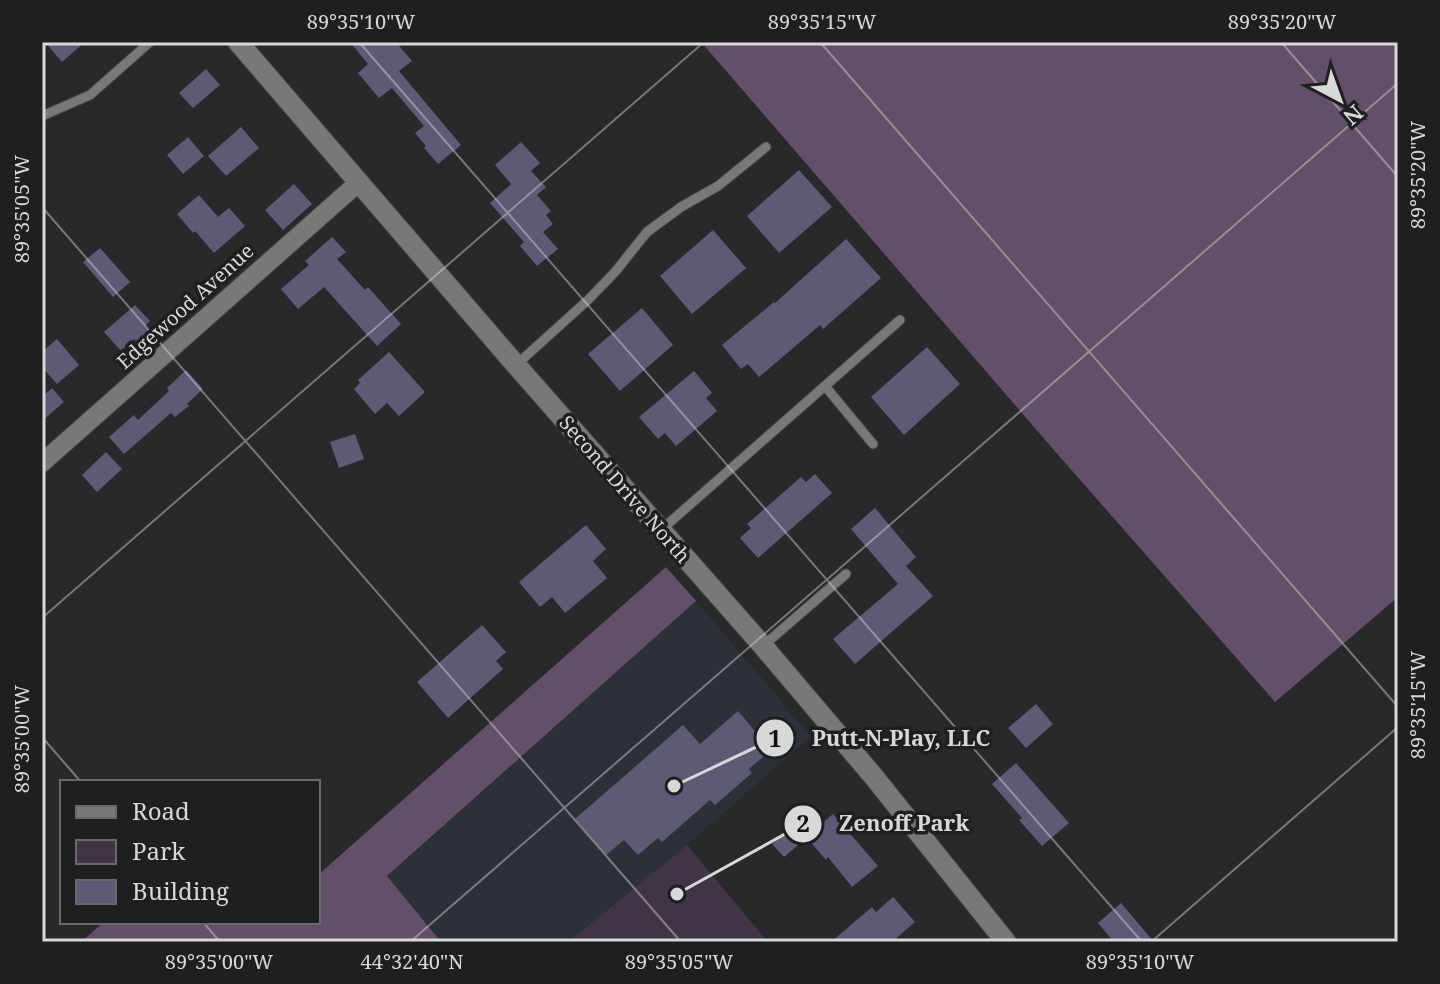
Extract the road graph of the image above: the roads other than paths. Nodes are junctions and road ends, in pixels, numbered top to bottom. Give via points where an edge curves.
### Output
1 (150, 42) edge
2 (238, 42) edge
3 (42, 116) edge
4 (766, 147) dead end
5 (358, 183) junction
6 (900, 320) dead end
7 (516, 365) junction
8 (825, 386) junction
9 (873, 444) dead end
10 (42, 463) edge
11 (661, 530) junction
12 (846, 574) dead end
13 (763, 646) junction
14 (1006, 942) edge

1 - 3 lane via 90,95
2 - 5 street, Second Drive North
4 - 7 lane via 647,232 588,300
5 - 7 street, Second Drive North
5 - 10 street, Edgewood Avenue
6 - 8 lane
7 - 11 street, Second Drive North
8 - 9 lane
8 - 11 lane
11 - 13 street, Second Drive North
12 - 13 lane
13 - 14 street, Second Drive North

